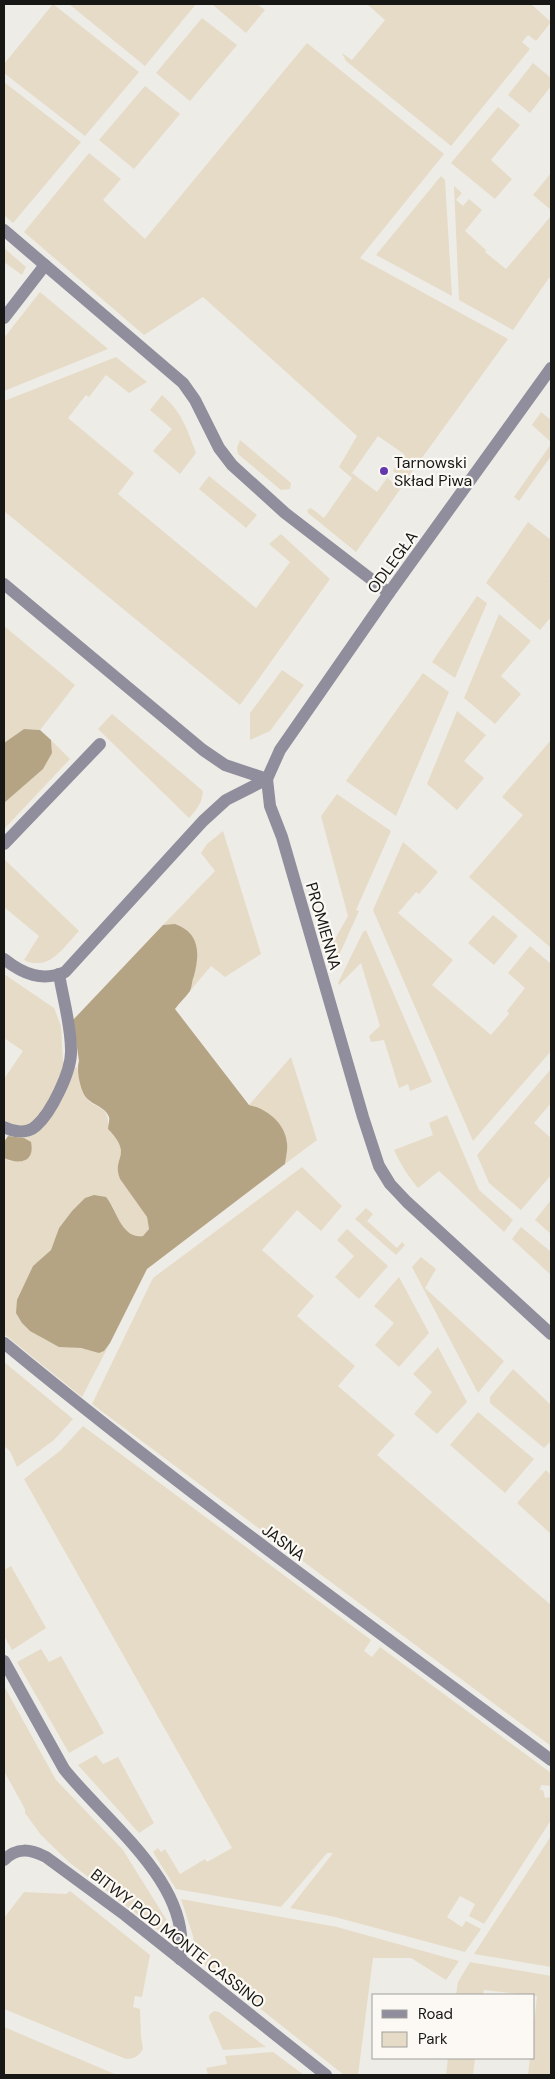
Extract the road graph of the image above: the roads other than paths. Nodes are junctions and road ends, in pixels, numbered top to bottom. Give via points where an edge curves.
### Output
1 (4, 230) edge
2 (45, 265) junction
3 (4, 318) edge
4 (551, 368) edge
5 (4, 584) edge
6 (389, 592) junction
7 (100, 744) dead end
8 (267, 779) junction
9 (4, 844) edge
10 (4, 960) edge
11 (59, 974) junction
12 (4, 1127) edge
13 (551, 1334) edge
14 (4, 1343) edge
15 (4, 1661) edge
16 (551, 1760) edge
17 (4, 1860) edge
18 (180, 1959) junction
19 (326, 2075) edge

1 - 2 street
2 - 3 street
2 - 6 street via 183,383 232,465 285,513
4 - 6 street, ODLEGŁA
5 - 8 street via 203,750 225,765
6 - 8 street, ODLEGŁA via 280,750
7 - 9 street
8 - 11 street via 226,800 65,972
8 - 13 street, PROMIENNA via 270,806 380,1166 406,1202
10 - 11 street via 36,976
11 - 12 street via 72,1052 66,1076 36,1127 23,1132
14 - 16 street, JASNA via 272,1554
15 - 18 street via 64,1769 133,1843 167,1891 182,1933
17 - 18 street, BITWY POD MONTE CASSINO via 19,1850 32,1850 46,1857
18 - 19 street, BITWY POD MONTE CASSINO

